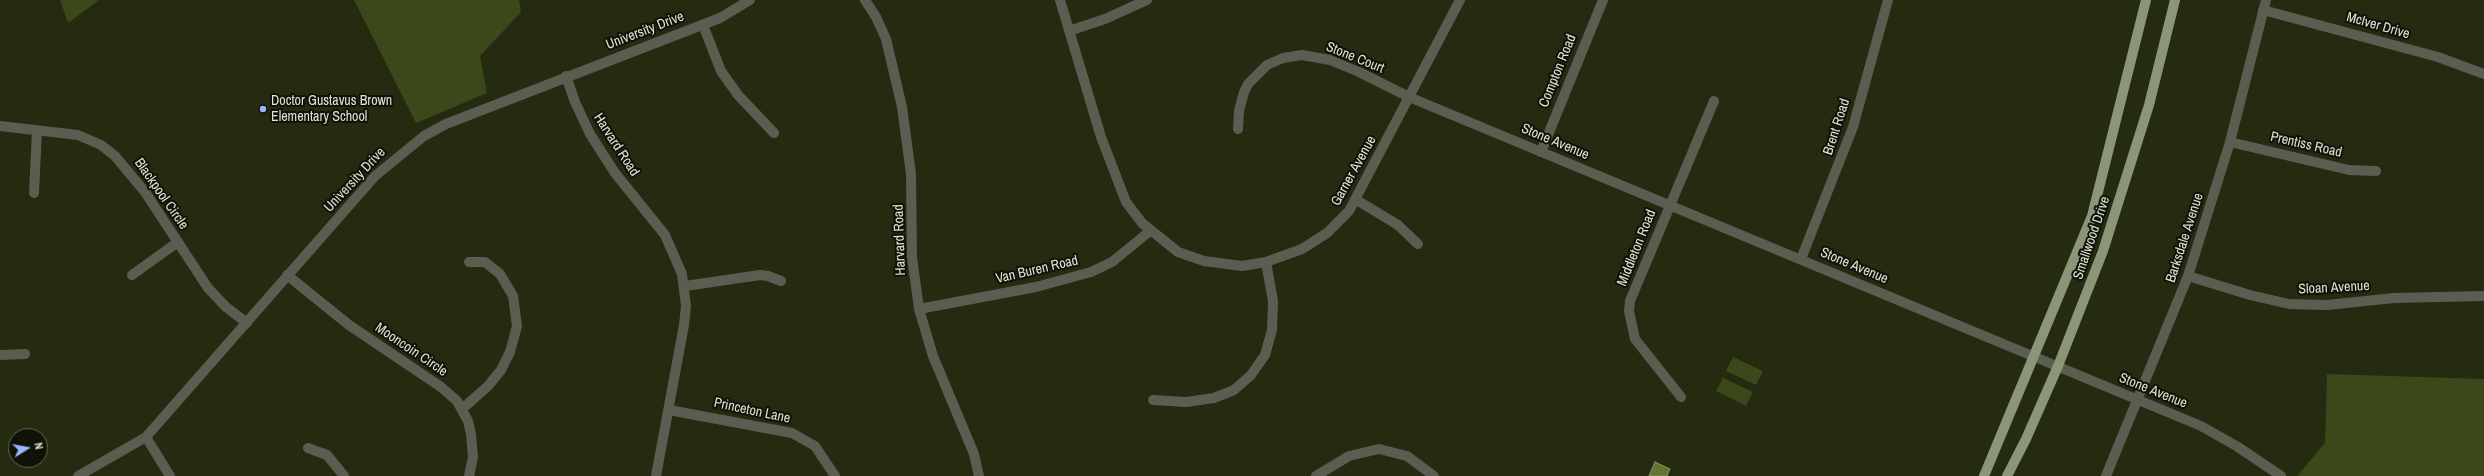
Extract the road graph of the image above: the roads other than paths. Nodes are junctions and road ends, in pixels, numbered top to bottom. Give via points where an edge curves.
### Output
1 (750, 0) edge
2 (865, 0) edge
3 (1060, 0) edge
4 (1147, 0) edge
5 (1460, 0) edge
6 (1603, 0) edge
7 (1888, 0) edge
8 (2146, 0) edge
9 (2176, 0) edge
10 (2265, 5) edge
11 (703, 25) junction
12 (1070, 31) junction
13 (2484, 74) edge
14 (566, 76) junction
15 (1409, 97) junction
16 (1714, 101) dead end
17 (0, 126) edge
18 (1238, 129) dead end
19 (37, 130) junction
20 (774, 133) dead end
21 (2230, 142) junction
22 (1542, 152) junction
23 (2376, 171) dead end
24 (34, 193) dead end
25 (1355, 200) junction
26 (1670, 204) junction
27 (1150, 231) junction
28 (178, 242) junction
29 (1418, 244) dead end
30 (1802, 259) junction
31 (469, 262) dead end
32 (1266, 262) junction
33 (132, 275) dead end
34 (287, 275) junction
35 (2188, 276) junction
36 (781, 281) dead end
37 (685, 286) junction
38 (2484, 296) edge
39 (919, 310) junction
40 (246, 323) junction
41 (26, 354) dead end
42 (0, 355) edge
43 (2033, 355) junction
44 (2058, 366) junction
45 (1681, 397) dead end
46 (1153, 400) dead end
47 (2138, 401) junction
48 (462, 409) junction
49 (669, 410) junction
50 (146, 437) junction
51 (308, 448) dead end
52 (78, 476) edge
53 (170, 476) edge
54 (344, 476) edge
55 (469, 476) edge
56 (656, 476) edge
57 (835, 476) edge
58 (979, 476) edge
59 (1316, 476) edge
60 (1434, 476) edge
61 (1984, 476) edge
62 (2008, 476) edge
63 (2106, 476) edge
64 (2281, 476) edge

1 - 11 street, University Drive
2 - 39 street, Harvard Road via 886,39 904,120 911,174 912,257
3 - 12 street, Garner Avenue
4 - 12 street
5 - 15 street, Garner Avenue
6 - 22 street, Compton Road
7 - 30 street, Brent Road via 1852,127
8 - 43 main road, Smallwood Drive via 2092,216
9 - 44 main road, Smallwood Drive via 2149,105 2106,244
10 - 13 street, McIver Drive via 2438,57
10 - 21 street, Barksdale Avenue
11 - 14 street, University Drive
11 - 20 street via 721,71 738,95
12 - 27 street, Garner Avenue via 1119,188 1136,217
14 - 34 street, University Drive via 446,124 424,136 375,176
14 - 37 street, Harvard Road via 582,118 602,155 665,235 678,260
15 - 18 street, Stone Court via 1330,60 1312,56 1291,56 1267,65 1248,84 1241,100
15 - 22 street, Stone Avenue
15 - 25 street, Garner Avenue
16 - 26 street, Middleton Road
17 - 19 street, Blackpool Circle
19 - 24 street
19 - 28 street, Blackpool Circle via 78,135 101,145 115,156 145,192
21 - 23 street, Prentiss Road via 2349,170
21 - 35 street, Barksdale Avenue
22 - 26 street, Stone Avenue
25 - 29 street via 1398,225
25 - 32 street, Garner Avenue via 1342,220 1314,242
26 - 30 street, Stone Avenue
26 - 45 street, Middleton Road via 1630,301 1629,311 1635,339
27 - 32 street, Garner Avenue via 1178,252 1204,261 1242,266
27 - 39 street, Van Buren Road via 1112,262 1091,272 1036,287
28 - 33 street
28 - 40 street, Blackpool Circle via 213,293
30 - 43 street, Stone Avenue
31 - 48 street via 485,262 500,274 512,296 516,326 510,352 501,370 488,386
32 - 46 street via 1273,301 1272,330 1265,355 1251,375 1234,390 1214,398 1186,402
34 - 40 street, University Drive
34 - 48 street, Mooncoin Circle via 349,325 441,387
35 - 38 street, Sloan Avenue via 2289,304 2327,305 2394,298
35 - 47 street, Barksdale Avenue
36 - 37 street via 760,275
37 - 49 street, Harvard Road via 684,325
39 - 58 street, Harvard Road via 933,356 974,454
40 - 50 street, University Drive
41 - 42 street
43 - 44 street, Stone Avenue
43 - 61 main road, Smallwood Drive
44 - 47 street, Stone Avenue
44 - 62 main road, Smallwood Drive
47 - 63 street, Barksdale Avenue
47 - 64 street, Stone Avenue via 2201,426
48 - 55 street, Mooncoin Circle via 468,421 472,446
49 - 56 street, Harvard Road
49 - 57 street, Princeton Lane via 792,433 815,446
50 - 52 street, University Drive
50 - 53 street
51 - 54 street via 327,455
59 - 60 street via 1349,456 1379,449 1406,456

